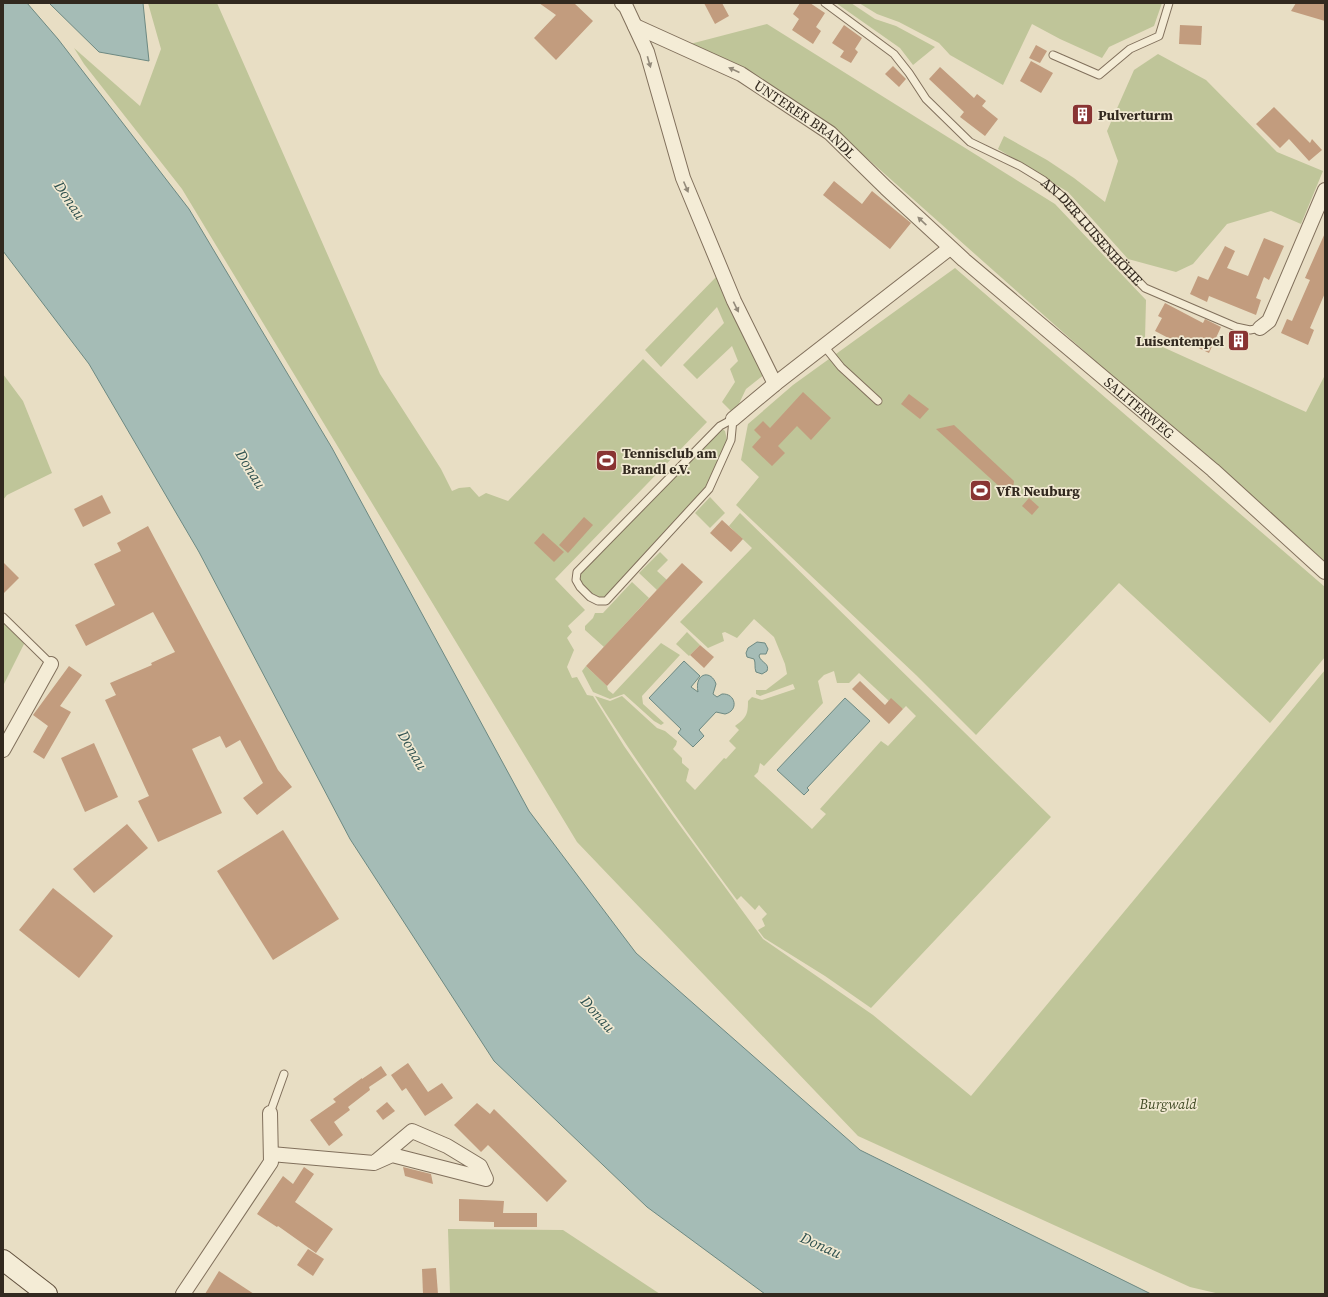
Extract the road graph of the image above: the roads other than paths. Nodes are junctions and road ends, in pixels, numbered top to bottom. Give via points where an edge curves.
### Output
1 (622, 3) edge
2 (825, 3) edge
3 (1169, 3) edge
4 (635, 26) junction
5 (1054, 55) dead end
6 (1325, 190) edge
7 (950, 248) junction
8 (1260, 328) joint
9 (824, 346) junction
10 (775, 384) junction
11 (878, 402) dead end
12 (733, 419) junction
13 (1325, 572) edge
14 (3, 617) edge
15 (51, 664) joint
16 (3, 750) edge
17 (284, 1074) dead end
18 (270, 1113) joint
19 (271, 1154) junction
20 (374, 1163) junction
21 (3, 1260) edge
22 (47, 1294) edge
23 (183, 1294) edge

1 - 4 street
2 - 8 lane, AN DER LUISENHÖHE via 894,54 926,99 970,142 1020,166 1043,180 1064,198 1145,288 1236,327 1250,330
3 - 5 lane via 1159,36 1130,49 1099,75
7 -> 4 street, UNTERER BRANDL via 830,133 741,74
4 -> 10 street via 647,52 683,178 734,301
6 - 8 street, AN DER LUISENHÖHE via 1269,321
7 - 9 street
7 - 13 street, SALITERWEG via 1213,470
9 - 10 street
9 - 11 lane via 841,367
10 - 12 street
12 - 12 lane via 720,426 577,572 576,580 590,597 606,601 709,489 731,440
14 - 15 lane
15 - 16 street
17 - 18 lane
18 - 19 street
19 - 20 street
19 - 23 street via 271,1162
20 - 20 street via 392,1155 486,1179 480,1166 447,1146 412,1131
21 - 22 main road

